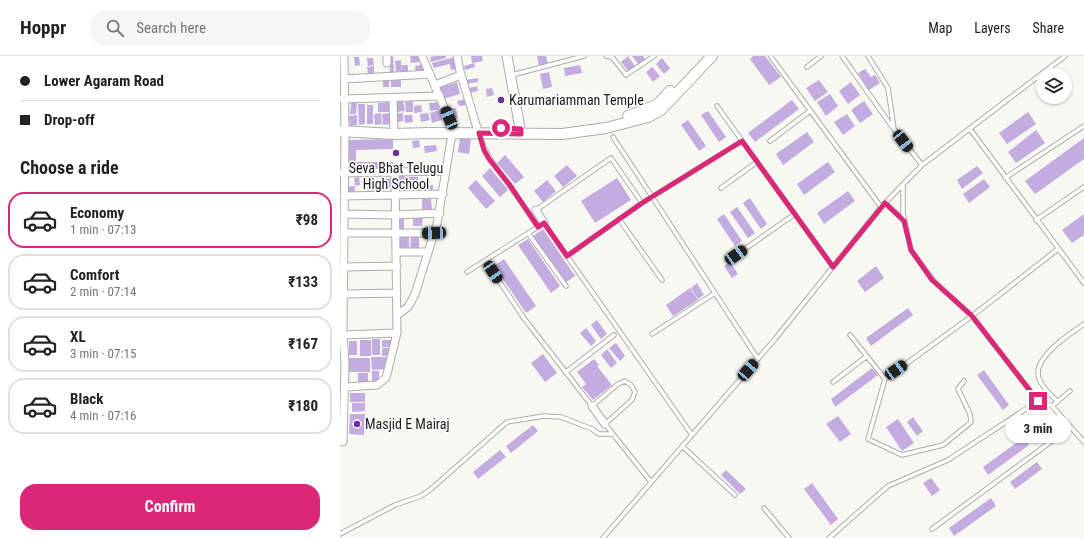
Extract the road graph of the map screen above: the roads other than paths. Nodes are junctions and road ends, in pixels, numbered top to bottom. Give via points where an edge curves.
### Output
1 (344, 56) edge
2 (422, 56) edge
3 (457, 56) edge
4 (507, 56) edge
5 (584, 56) edge
6 (606, 56) edge
7 (652, 56) edge
8 (703, 56) edge
9 (712, 56) edge
10 (821, 56) edge
11 (842, 56) edge
12 (868, 56) edge
13 (1065, 56) edge
14 (613, 57) edge
15 (771, 57) dead end
16 (807, 66) dead end
17 (342, 70) edge
18 (430, 74) junction
19 (511, 75) junction
20 (461, 76) junction
21 (344, 79) junction
22 (435, 85) junction
23 (440, 96) junction
24 (344, 99) junction
25 (393, 99) junction
26 (717, 106) dead end
27 (810, 111) junction
28 (1084, 126) edge
29 (894, 129) junction
30 (970, 129) junction
31 (342, 131) edge
32 (453, 131) junction
33 (478, 131) junction
34 (521, 131) junction
35 (393, 132) junction
36 (613, 137) dead end
37 (742, 141) junction
38 (770, 141) dead end
39 (757, 162) junction
40 (922, 165) junction
41 (446, 171) junction
42 (395, 172) junction
43 (342, 173) edge
44 (1005, 178) junction
45 (903, 186) junction
46 (1084, 187) edge
47 (721, 188) dead end
48 (442, 194) junction
49 (344, 196) junction
50 (395, 196) junction
51 (652, 197) junction
52 (642, 203) junction
53 (885, 203) junction
54 (881, 207) junction
55 (536, 210) joint
56 (440, 213) junction
57 (344, 214) junction
58 (795, 214) junction
59 (396, 215) junction
60 (619, 219) junction
61 (1036, 220) junction
62 (904, 221) junction
63 (544, 223) junction
64 (538, 227) junction
65 (345, 233) junction
66 (434, 233) junction
67 (528, 233) junction
68 (396, 234) junction
69 (1058, 249) junction
70 (396, 252) junction
71 (428, 252) junction
72 (736, 255) dead end
73 (567, 256) junction
74 (486, 261) junction
75 (396, 266) junction
76 (344, 267) junction
77 (833, 267) junction
78 (467, 272) dead end
79 (662, 280) dead end
80 (342, 281) edge
81 (1084, 283) edge
82 (566, 286) dead end
83 (397, 293) junction
84 (715, 293) junction
85 (344, 294) junction
86 (397, 315) junction
87 (972, 316) junction
88 (342, 322) edge
89 (1084, 324) edge
90 (398, 333) junction
91 (652, 334) dead end
92 (343, 335) junction
93 (614, 335) dead end
94 (850, 335) dead end
95 (867, 356) junction
96 (758, 359) junction
97 (343, 364) edge
98 (566, 372) junction
99 (885, 378) junction
100 (964, 381) dead end
101 (833, 382) dead end
102 (345, 387) junction
103 (1070, 391) dead end
104 (1038, 401) junction
105 (1057, 401) junction
106 (592, 406) junction
107 (1052, 406) junction
108 (605, 424) junction
109 (1071, 427) junction
110 (612, 434) junction
111 (692, 435) junction
112 (340, 441) edge
113 (1084, 442) edge
114 (682, 446) junction
115 (651, 482) junction
116 (735, 495) dead end
117 (764, 508) dead end
118 (932, 529) dead end
119 (340, 534) edge
120 (603, 538) edge
121 (789, 538) edge
122 (829, 538) edge

1 - 17 street
2 - 18 street
3 - 20 street
4 - 19 street
5 - 19 lane
6 - 14 lane
7 - 14 lane via 626,75
8 - 34 main road via 656,105 644,111 581,126
9 - 34 main road via 661,110 636,121 562,134
10 - 16 lane
11 - 29 lane
12 - 29 lane via 888,88
13 - 30 lane
15 - 27 lane
17 - 21 street
18 - 21 street
18 - 22 street
19 - 34 street
20 - 22 street
20 - 33 street
21 - 24 street
22 - 23 street
23 - 25 street
23 - 32 street
24 - 25 street
24 - 31 street
25 - 35 street
26 - 37 lane
27 - 38 lane
27 - 54 lane
28 - 44 lane
29 - 40 lane
30 - 40 lane
30 - 44 lane
31 - 35 main road
31 - 43 street
32 - 33 main road
32 - 35 main road
32 - 41 street
33 - 34 main road
33 - 64 lane via 489,159
36 - 51 lane
37 - 39 lane
37 - 51 lane
39 - 47 lane
39 - 58 lane
40 - 45 lane
41 - 42 street
41 - 48 street
42 - 43 street
42 - 50 street
43 - 49 street
44 - 61 lane
45 - 53 lane
45 - 62 lane
46 - 61 lane
48 - 50 street
48 - 56 street
49 - 50 street
49 - 57 street
50 - 59 street
51 - 52 lane
51 - 84 lane
52 - 55 lane via 612,158
52 - 60 lane
53 - 54 lane
53 - 62 lane
54 - 77 lane
55 - 63 street
56 - 59 street
56 - 66 street
57 - 59 street
57 - 65 street
58 - 72 lane
58 - 77 lane
59 - 68 street
60 - 73 lane
60 - 79 lane
61 - 69 lane
62 - 87 lane via 911,250 932,280
63 - 64 lane
63 - 73 lane
64 - 67 lane
65 - 68 street
65 - 76 street
66 - 68 street
66 - 71 street
67 - 74 lane
67 - 82 lane
68 - 70 street
69 - 81 lane
69 - 87 lane
70 - 71 street
70 - 75 street
71 - 86 street via 412,301
73 - 111 lane
74 - 78 lane
74 - 98 lane via 523,317
75 - 76 street
75 - 83 street
76 - 80 street
77 - 96 lane
80 - 85 street
83 - 85 street
83 - 86 street
84 - 91 lane
84 - 96 lane
85 - 88 street
86 - 90 street
87 - 99 lane
87 - 104 lane
88 - 92 street
89 - 105 lane via 1047,353 1041,364 1038,374 1043,386
90 - 92 street
90 - 102 street via 386,378 377,385
92 - 97 street
93 - 98 lane
94 - 95 lane
95 - 99 lane
95 - 101 lane
96 - 111 lane
97 - 102 street
98 - 106 lane
99 - 100 lane via 868,439 902,455 944,446 971,422 970,414 958,389
102 - 112 street via 343,442
103 - 105 lane
104 - 107 lane
104 - 122 lane via 948,460 888,486
105 - 107 lane
106 - 108 street
106 - 108 lane via 618,384 625,381 633,387 635,392 632,400
107 - 109 lane
108 - 110 lane
109 - 113 lane
109 - 118 lane
110 - 115 lane
110 - 119 lane via 599,434 561,417 544,416 507,422 421,496 395,504
111 - 114 lane
114 - 115 lane
114 - 116 lane
115 - 120 lane
117 - 121 lane

